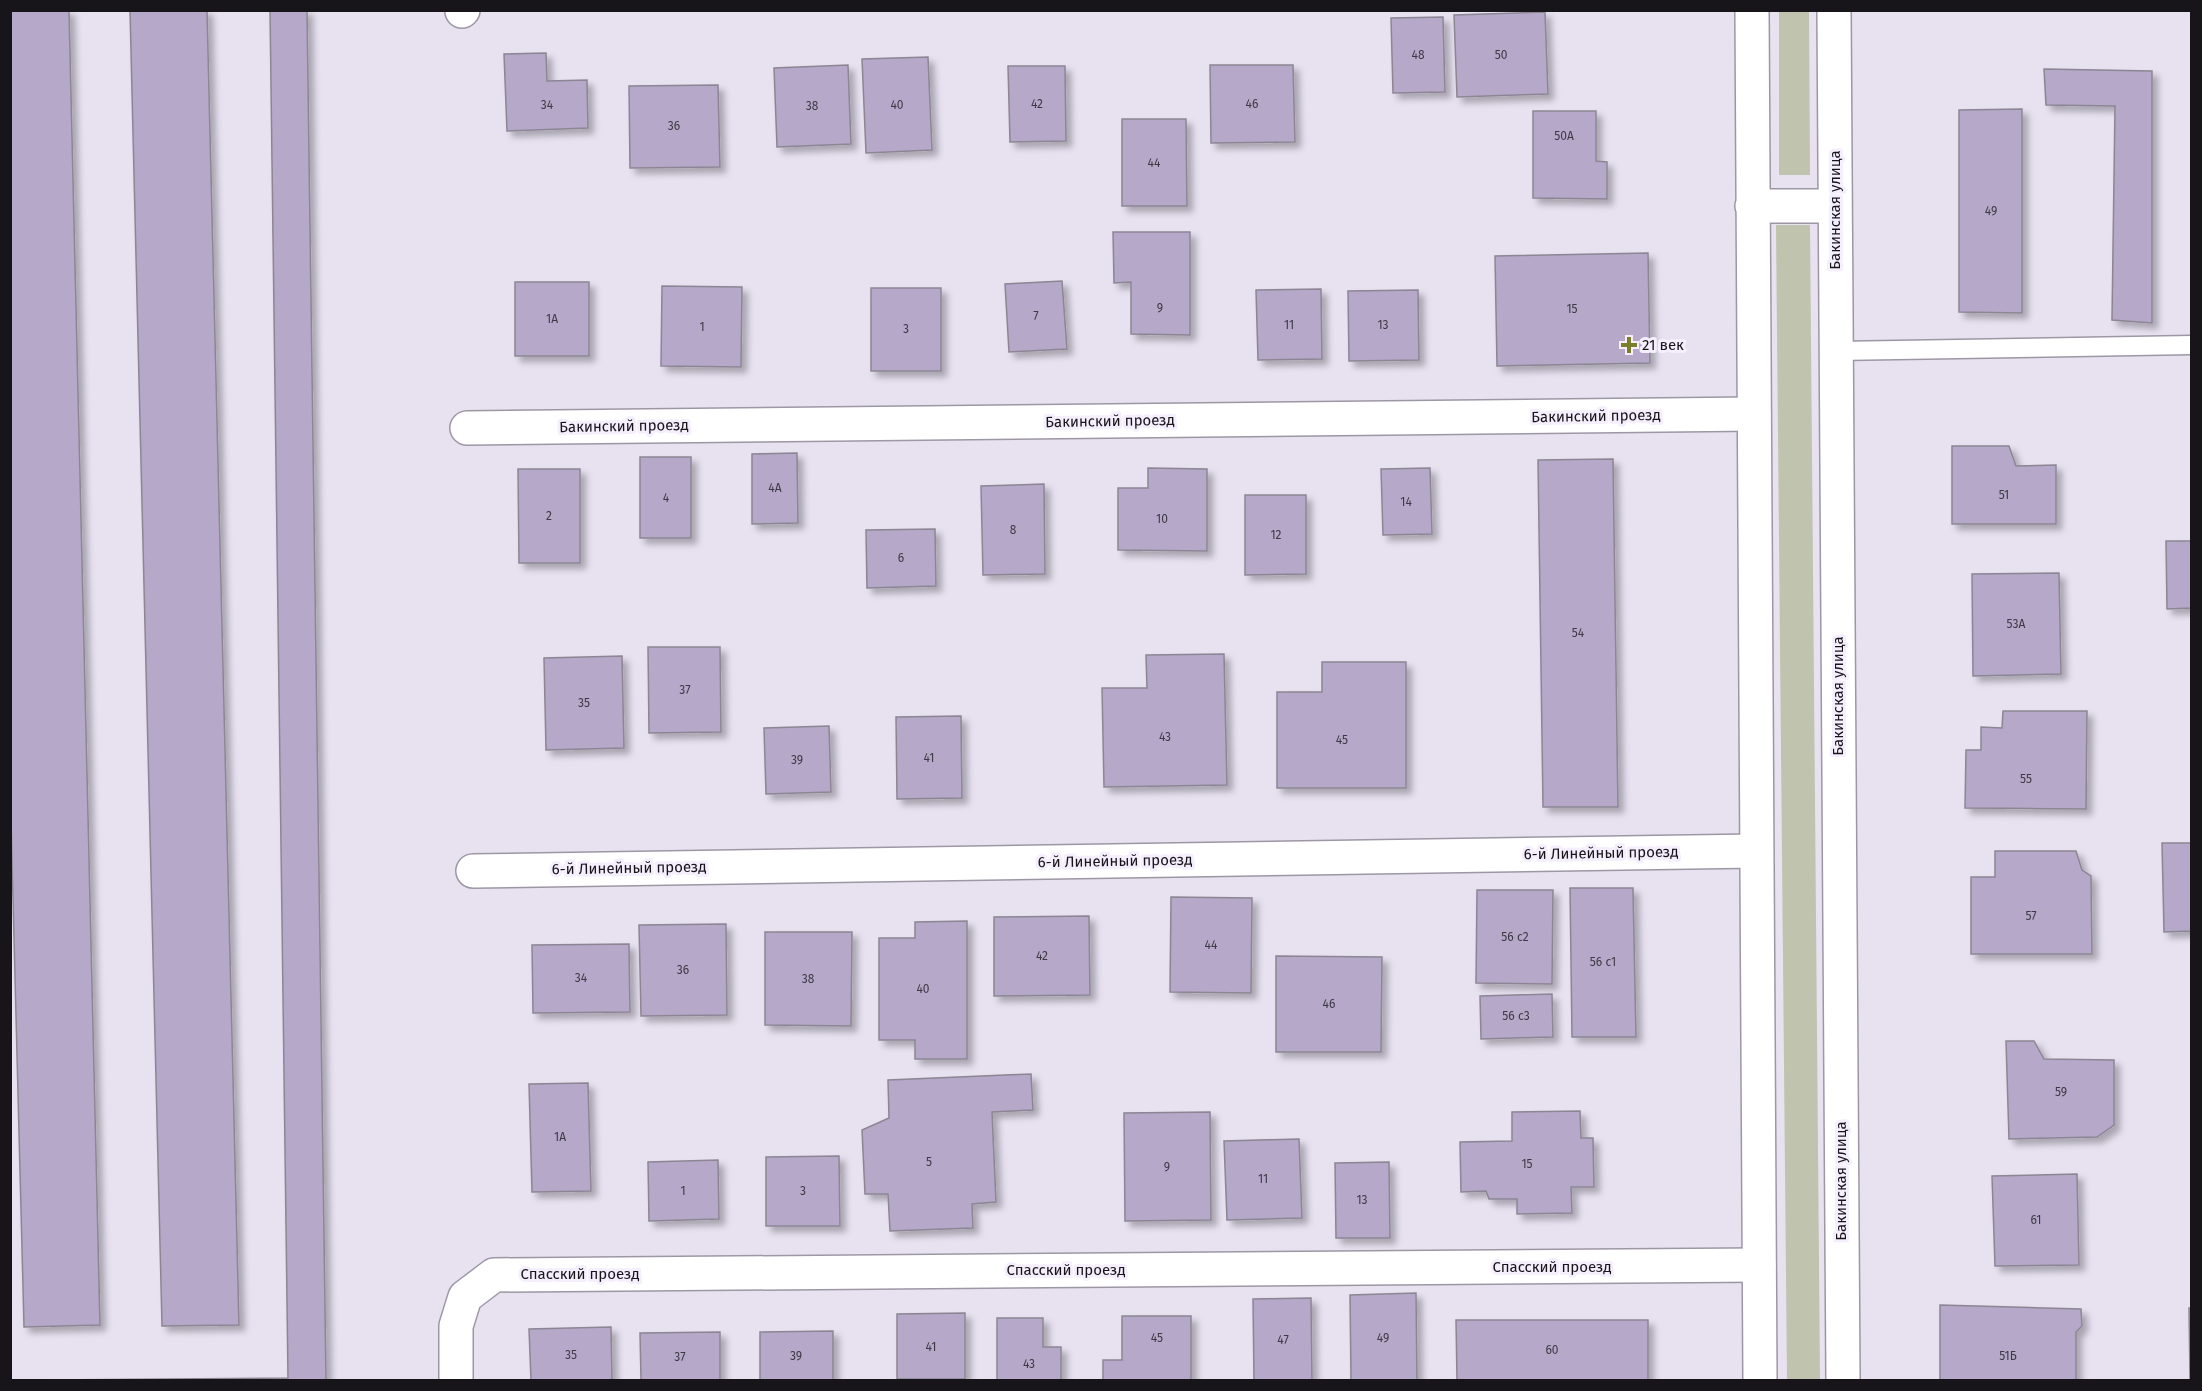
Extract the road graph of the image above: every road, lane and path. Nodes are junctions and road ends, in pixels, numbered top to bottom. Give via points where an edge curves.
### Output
1 (1752, 10) edge
2 (1834, 10) edge
3 (1752, 206) junction
4 (1834, 206) junction
5 (2192, 345) edge
6 (1836, 351) junction
7 (1754, 414) junction
8 (467, 428) dead end
9 (1756, 850) junction
10 (473, 871) dead end
11 (1760, 1265) junction
12 (456, 1380) edge
13 (1760, 1380) edge
14 (1843, 1380) edge

1 - 3 street
2 - 4 street, Бакинская улица
3 - 4 street
3 - 7 street
4 - 6 street, Бакинская улица
5 - 6 lane
6 - 14 street, Бакинская улица
7 - 8 street, Бакинский проезд
7 - 9 street
9 - 10 street, 6-й Линейный проезд
9 - 11 street
11 - 12 street, Спасский проезд via 494,1275 465,1297 456,1326
11 - 13 street

